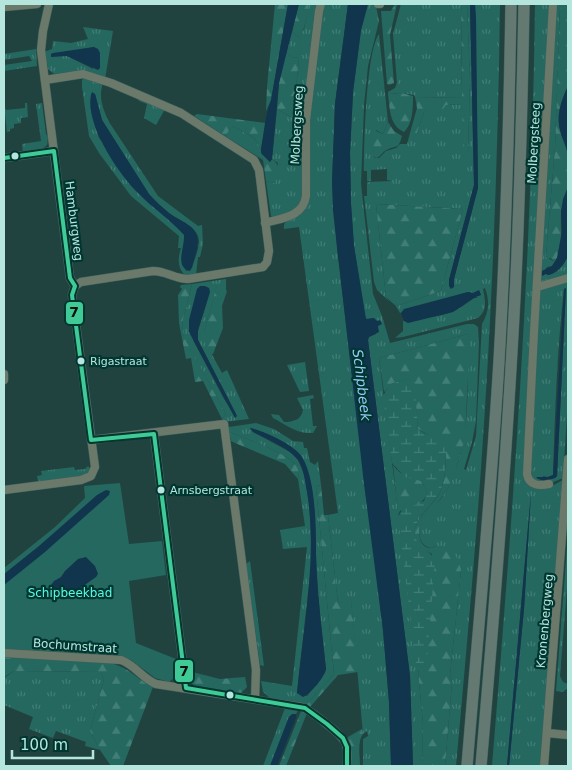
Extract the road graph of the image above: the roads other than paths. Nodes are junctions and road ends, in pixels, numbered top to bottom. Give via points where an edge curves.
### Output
1 (37, 4) edge
2 (49, 4) edge
3 (321, 4) edge
4 (511, 4) edge
5 (524, 4) edge
6 (553, 4) edge
7 (4, 7) edge
8 (45, 80) junction
9 (54, 151) junction
10 (4, 158) edge
11 (265, 223) junction
12 (568, 278) edge
13 (537, 283) junction
14 (75, 286) junction
15 (4, 374) edge
16 (4, 380) edge
17 (154, 434) junction
18 (92, 440) junction
19 (568, 459) edge
20 (567, 478) edge
21 (549, 484) dead end
22 (4, 490) edge
23 (4, 653) edge
24 (186, 688) junction
25 (255, 699) junction
26 (547, 733) junction
27 (568, 735) edge
28 (347, 766) edge
29 (466, 766) edge
30 (481, 766) edge
31 (544, 766) edge

1 - 7 street
2 - 8 street, Hamburgweg via 41,44
3 - 11 street, Molbergsweg via 306,120 304,205 292,215
4 - 29 highway via 499,360
5 - 30 highway via 514,314 502,518
6 - 13 street, Molbergsteeg
8 - 9 street, Hamburgweg
8 - 11 street via 83,74 111,83 181,113 254,160 260,170
9 - 10 street
9 - 14 street, Hamburgweg via 70,275
11 - 14 street via 269,258 257,269 188,279 153,271 81,282
12 - 13 street via 543,286
13 - 21 street, Molbergsteeg via 527,474 529,480 538,486
14 - 18 street, Hamburgweg via 72,295
15 - 16 street
17 - 18 street
17 - 24 street
17 - 25 street via 224,424 254,652
18 - 22 street, Hamburgweg via 95,467 87,478
19 - 20 street, Kronenbergweg
20 - 26 street, Kronenbergweg
23 - 24 street, Bochumstraat via 121,660 156,684
24 - 25 street, Bochumstraat
25 - 28 street, Bochumstraat via 302,707 314,713 346,742
26 - 27 street
26 - 31 street, Kronenbergweg

